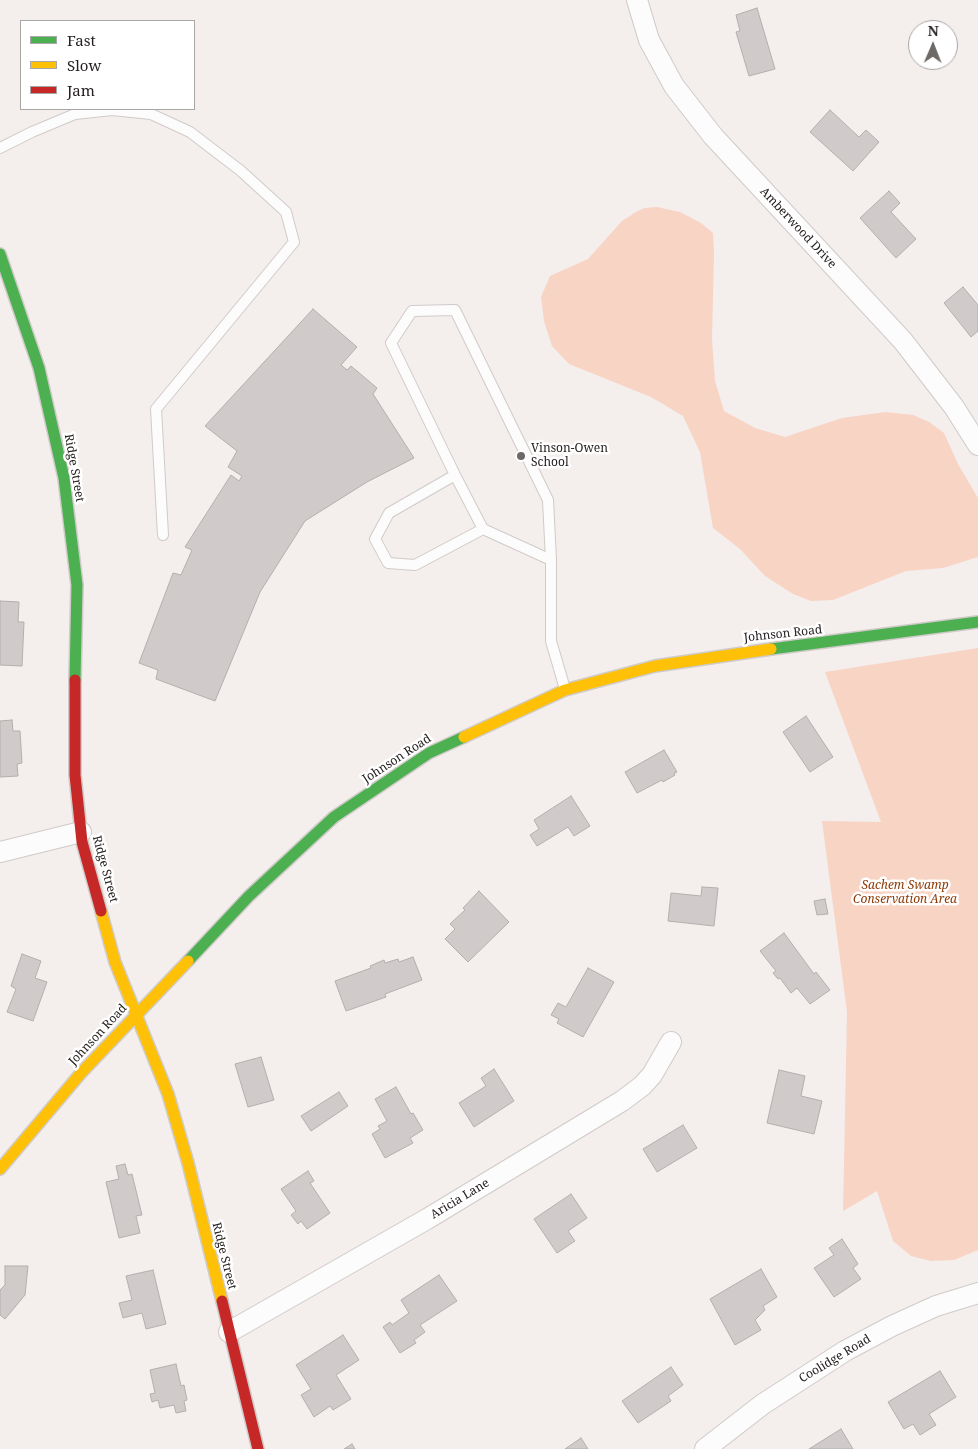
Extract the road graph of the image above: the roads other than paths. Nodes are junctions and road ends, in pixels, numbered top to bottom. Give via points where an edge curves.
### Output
1 (637, 0) edge
2 (0, 148) edge
3 (0, 254) edge
4 (978, 446) edge
5 (455, 476) junction
6 (483, 529) junction
7 (163, 535) dead end
8 (551, 560) junction
9 (978, 622) edge
10 (565, 690) junction
11 (81, 832) junction
12 (0, 852) edge
13 (136, 1014) junction
14 (671, 1042) dead end
15 (0, 1169) edge
16 (978, 1292) edge
17 (229, 1332) junction
18 (258, 1449) edge
19 (705, 1449) edge

1 - 4 street, Amberwood Drive via 649,40 674,86 713,136 903,342 954,407
2 - 7 lane via 75,114 112,110 151,114 190,132 241,171 286,212 294,242 156,409
3 - 11 street, Ridge Street via 39,368 64,478 77,585 75,775
5 - 6 lane
5 - 6 lane via 389,513 375,539 388,562 415,565
5 - 8 lane via 391,343 412,311 456,310 548,500
6 - 8 lane
8 - 10 lane via 551,641
9 - 10 street, Johnson Road via 655,666
10 - 13 street, Johnson Road via 429,752 334,817 249,896
11 - 12 street
11 - 13 street, Ridge Street via 116,962
13 - 15 street, Johnson Road
13 - 17 street, Ridge Street via 171,1102
14 - 17 street, Aricia Lane via 652,1075 622,1101 427,1219
16 - 19 street, Coolidge Road via 936,1306 845,1351 763,1404
17 - 18 street, Ridge Street

